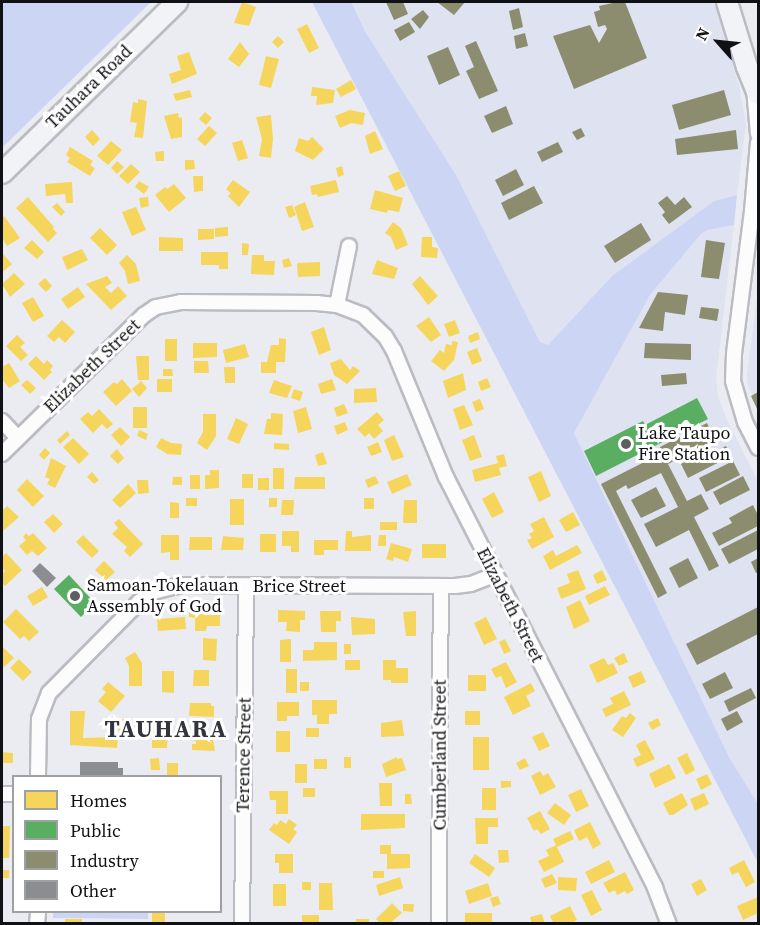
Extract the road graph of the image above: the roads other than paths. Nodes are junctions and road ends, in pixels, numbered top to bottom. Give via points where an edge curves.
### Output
1 (177, 2) edge
2 (727, 2) edge
3 (757, 91) edge
4 (759, 134) edge
5 (759, 142) edge
6 (2, 173) edge
7 (755, 207) edge
8 (349, 246) dead end
9 (337, 305) junction
10 (2, 421) edge
11 (18, 438) junction
12 (759, 448) edge
13 (2, 454) edge
14 (494, 575) junction
15 (246, 586) junction
16 (441, 587) junction
17 (38, 775) edge
18 (242, 924) edge
19 (439, 924) edge
20 (669, 924) edge

1 - 6 main road, Tauhara Road
2 - 3 main road
3 - 4 street
5 - 7 street
7 - 12 street via 733,381 745,422
8 - 9 street
9 - 11 street, Elizabeth Street via 181,302 156,307
9 - 14 street, Elizabeth Street via 363,315 386,336 446,477
10 - 11 street
11 - 13 street, Elizabeth Street
14 - 16 street, Brice Street via 471,584
14 - 20 street, Elizabeth Street via 655,888
15 - 16 street, Brice Street
15 - 17 street, Brice Street via 166,587 139,602 49,693 39,719
15 - 18 street, Terence Street
16 - 19 street, Cumberland Street

